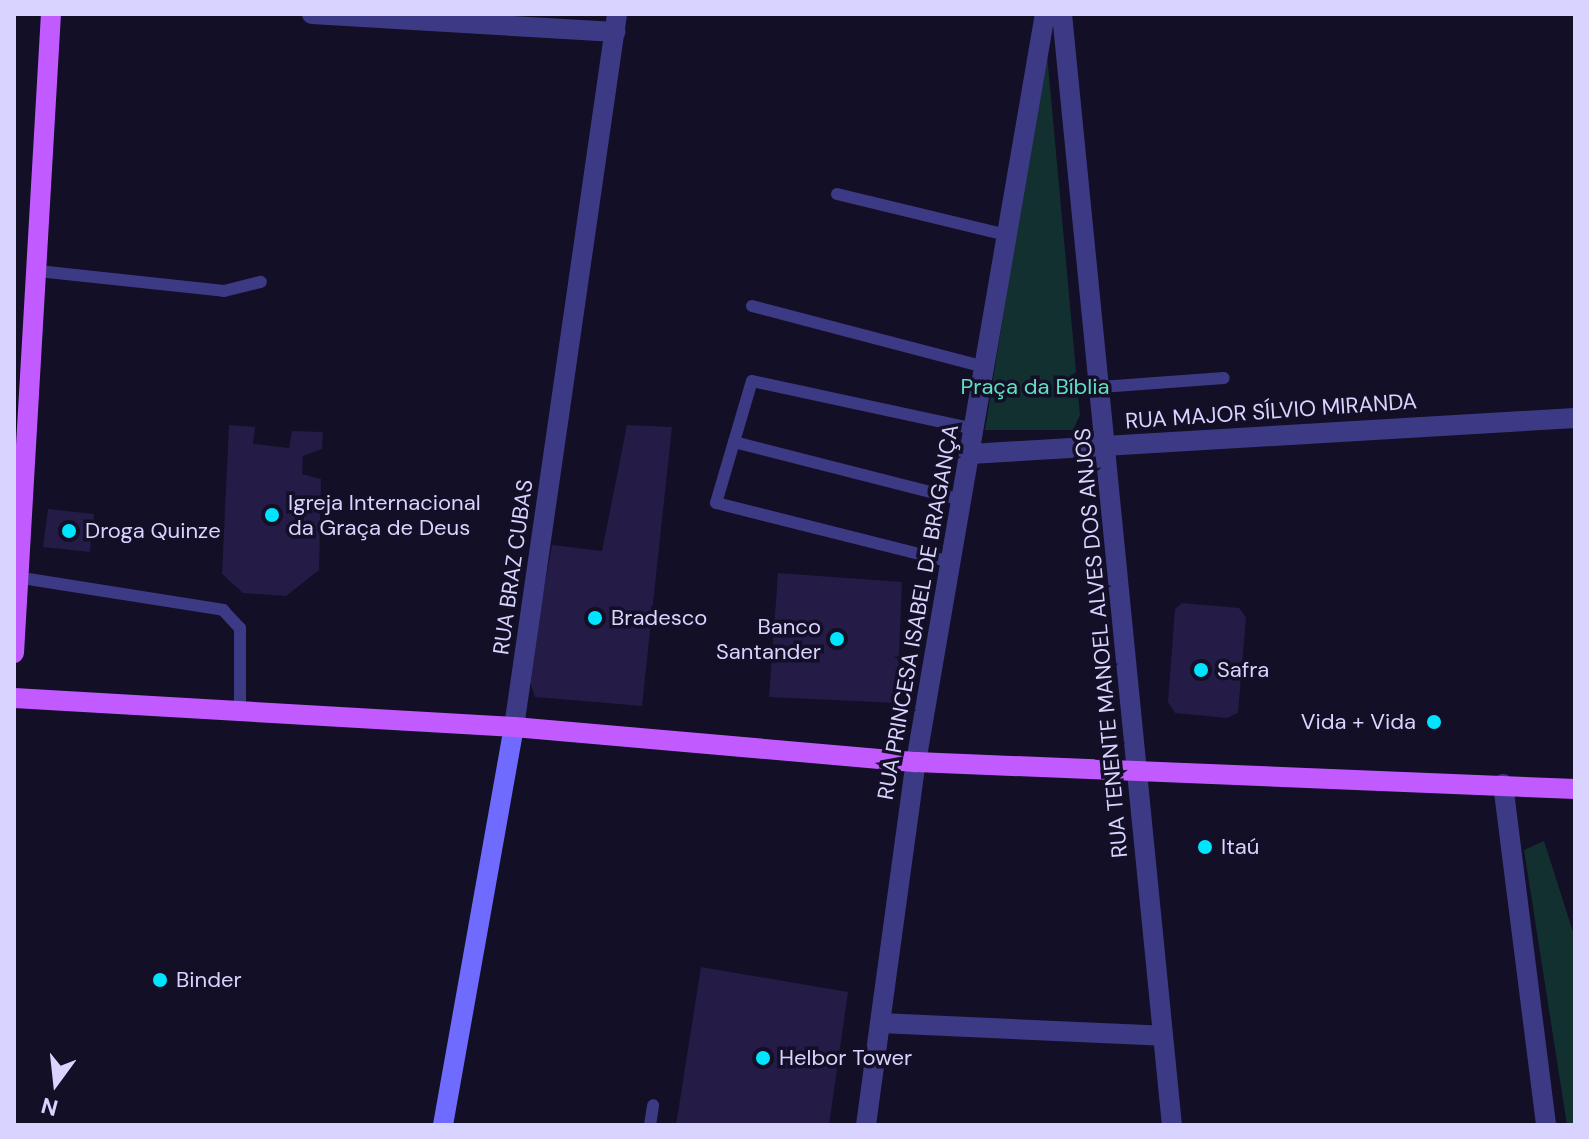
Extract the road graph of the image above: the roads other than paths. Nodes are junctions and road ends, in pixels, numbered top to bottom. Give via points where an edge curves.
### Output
1 (51, 14) edge
2 (312, 14) edge
3 (1045, 14) edge
4 (1062, 14) edge
5 (616, 23) edge
6 (837, 194) dead end
7 (1007, 235) junction
8 (38, 271) junction
9 (261, 282) dead end
10 (752, 306) dead end
11 (985, 367) junction
12 (1224, 378) dead end
13 (1101, 387) junction
14 (1575, 418) edge
15 (974, 429) junction
16 (734, 442) junction
17 (1107, 446) junction
18 (970, 454) junction
19 (962, 500) junction
20 (19, 553) edge
21 (951, 562) junction
22 (22, 578) junction
23 (14, 653) edge
24 (14, 698) edge
25 (240, 712) junction
26 (514, 727) junction
27 (916, 762) junction
28 (1137, 769) junction
29 (1503, 784) junction
30 (1575, 789) edge
31 (880, 1023) junction
32 (1163, 1036) junction
33 (653, 1105) dead end
34 (443, 1125) edge
35 (650, 1125) edge
36 (866, 1125) edge
37 (1172, 1125) edge
38 (1546, 1125) edge

1 - 8 main road
2 - 5 street
3 - 7 street, RUA PRINCESA ISABEL DE BRAGANÇA
4 - 13 street, RUA TENENTE MANOEL ALVES DOS ANJOS
5 - 26 street, RUA BRAZ CUBAS
6 - 7 lane
7 - 11 street, RUA PRINCESA ISABEL DE BRAGANÇA
8 - 9 lane via 224,291
8 - 20 main road
10 - 11 lane
11 - 15 street, RUA PRINCESA ISABEL DE BRAGANÇA
12 - 13 lane
13 - 17 street, RUA TENENTE MANOEL ALVES DOS ANJOS
14 - 17 street, RUA MAJOR SÍLVIO MIRANDA
15 - 16 lane via 752,381
15 - 18 street, RUA PRINCESA ISABEL DE BRAGANÇA
16 - 19 lane
16 - 21 lane via 716,503
17 - 18 street, RUA MAJOR SÍLVIO MIRANDA
17 - 28 street, RUA TENENTE MANOEL ALVES DOS ANJOS
18 - 19 street, RUA PRINCESA ISABEL DE BRAGANÇA
19 - 21 street, RUA PRINCESA ISABEL DE BRAGANÇA
20 - 22 main road
21 - 27 street, RUA PRINCESA ISABEL DE BRAGANÇA
22 - 23 main road
22 - 25 lane via 223,610 240,628
24 - 25 main road
25 - 26 main road
26 - 27 main road
26 - 34 main road, RUA BRAZ CUBAS
27 - 28 main road
27 - 31 street, RUA PRINCESA ISABEL DE BRAGANÇA
28 - 29 main road
28 - 32 street, RUA TENENTE MANOEL ALVES DOS ANJOS
29 - 30 main road
29 - 38 street
31 - 32 street
31 - 36 street, RUA PRINCESA ISABEL DE BRAGANÇA
32 - 37 street, RUA TENENTE MANOEL ALVES DOS ANJOS
33 - 35 lane

